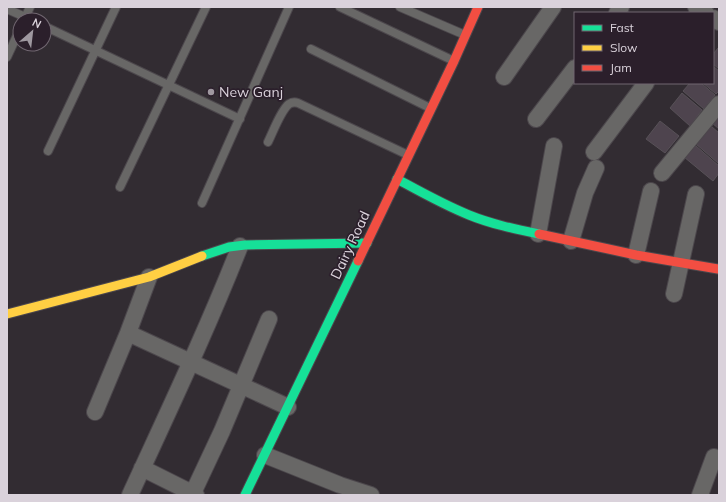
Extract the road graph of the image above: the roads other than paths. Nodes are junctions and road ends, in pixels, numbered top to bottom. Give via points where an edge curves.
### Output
1 (116, 7) edge
2 (206, 7) edge
3 (289, 7) edge
4 (341, 7) edge
5 (478, 7) edge
6 (553, 7) edge
7 (402, 8) edge
8 (52, 30) edge
9 (465, 35) junction
10 (12, 46) edge
11 (96, 49) junction
12 (311, 49) dead end
13 (7, 57) edge
14 (454, 61) junction
15 (574, 69) edge
16 (504, 77) dead end
17 (645, 84) edge
18 (169, 85) junction
19 (719, 104) edge
20 (431, 108) junction
21 (240, 119) junction
22 (536, 119) dead end
23 (268, 142) dead end
24 (554, 146) dead end
25 (48, 151) dead end
26 (594, 152) dead end
27 (408, 155) junction
28 (596, 168) dead end
29 (662, 173) dead end
30 (397, 179) junction
31 (120, 186) dead end
32 (651, 191) dead end
33 (696, 194) dead end
34 (202, 203) dead end
35 (538, 234) junction
36 (571, 241) junction
37 (367, 242) junction
38 (240, 246) junction
39 (636, 255) junction
40 (681, 263) junction
41 (718, 269) edge
42 (149, 276) junction
43 (674, 294) dead end
44 (7, 314) edge
45 (269, 319) dead end
46 (128, 333) junction
47 (191, 363) junction
48 (242, 385) junction
49 (288, 407) junction
50 (95, 412) dead end
51 (265, 456) junction
52 (714, 457) dead end
53 (142, 468) junction
54 (337, 490) edge
55 (193, 494) edge
56 (130, 495) edge
57 (245, 495) edge
58 (371, 495) edge
59 (700, 495) edge

1 - 11 lane
2 - 18 lane
3 - 21 lane
4 - 14 lane
5 - 9 street, Dairy Road
6 - 16 street
7 - 9 lane
8 - 11 lane
9 - 14 street, Dairy Road
10 - 13 lane
11 - 18 lane
11 - 25 lane
12 - 20 lane
14 - 20 street, Dairy Road
15 - 22 street
17 - 26 street
18 - 21 lane
18 - 31 lane
19 - 29 street
20 - 27 street, Dairy Road
21 - 34 lane
23 - 27 lane via 285,108 293,102
24 - 35 street
27 - 30 street, Dairy Road
28 - 36 street via 585,193
30 - 35 street via 471,216
30 - 37 street, Dairy Road
32 - 39 street
33 - 40 street
35 - 36 street
36 - 39 street
37 - 38 street
37 - 49 street, Dairy Road
38 - 42 street via 218,250
38 - 47 street
39 - 40 street
40 - 41 street
40 - 43 street
42 - 44 street
42 - 46 street
45 - 48 street
46 - 47 street
46 - 50 street
47 - 48 street
47 - 53 street
48 - 49 street
48 - 55 street
49 - 51 street, Dairy Road
51 - 54 street
51 - 57 street, Dairy Road
52 - 59 street
53 - 55 street
53 - 56 street
54 - 58 street

